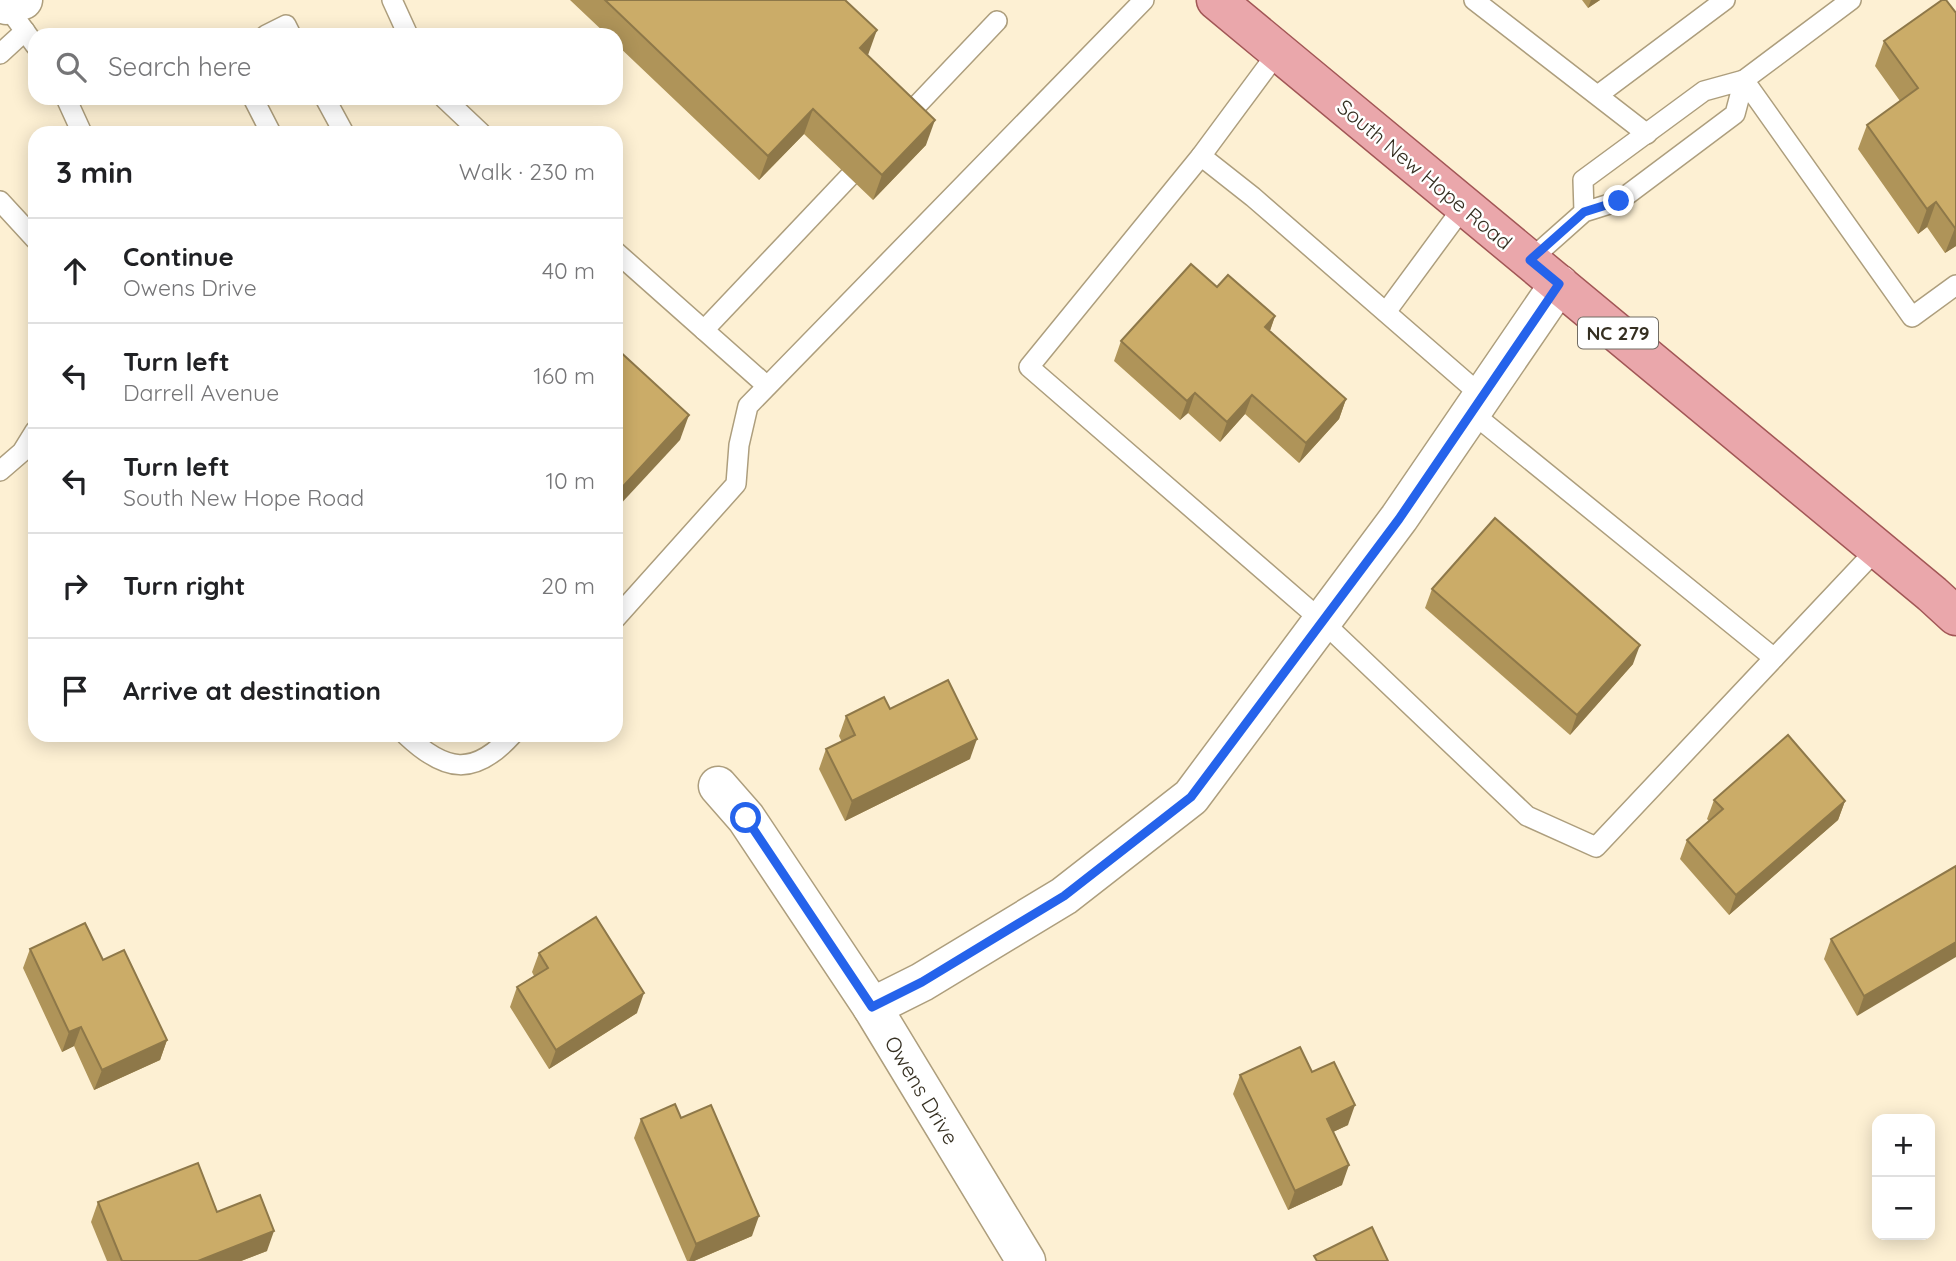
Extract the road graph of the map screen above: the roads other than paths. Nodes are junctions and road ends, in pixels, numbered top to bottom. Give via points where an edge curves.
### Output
1 (392, 0) edge
2 (1144, 0) edge
3 (1216, 0) edge
4 (1474, 0) edge
5 (1724, 0) edge
6 (1851, 0) edge
7 (18, 16) edge
8 (997, 21) dead end
9 (405, 28) edge
10 (1278, 52) junction
11 (0, 54) edge
12 (1744, 80) junction
13 (1598, 95) junction
14 (69, 105) edge
15 (257, 105) edge
16 (328, 105) edge
17 (449, 105) edge
18 (79, 126) edge
19 (267, 126) edge
20 (339, 126) edge
21 (466, 126) edge
22 (1647, 134) junction
23 (1201, 156) junction
24 (0, 201) edge
25 (1464, 206) junction
26 (1584, 212) junction
27 (28, 231) edge
28 (623, 258) edge
29 (1544, 272) junction
30 (1956, 285) edge
31 (1386, 312) junction
32 (704, 330) junction
33 (767, 386) junction
34 (1477, 404) junction
35 (28, 442) edge
36 (0, 471) edge
37 (1877, 549) junction
38 (623, 610) edge
39 (1956, 617) edge
40 (1322, 621) junction
41 (1774, 658) junction
42 (413, 742) edge
43 (505, 742) edge
44 (718, 786) dead end
45 (872, 1007) junction
46 (1026, 1261) edge

1 - 9 lane
2 - 33 lane
3 - 10 main road, South New Hope Road / NC 279
4 - 13 lane
5 - 13 lane
6 - 12 lane
7 - 11 lane
8 - 32 lane
10 - 23 lane
10 - 25 main road, South New Hope Road / NC 279
12 - 22 lane via 1704,90
12 - 26 lane via 1735,114 1619,201
12 - 30 lane via 1912,317
13 - 22 lane
14 - 18 lane
15 - 19 lane
16 - 20 lane
17 - 21 lane
22 - 26 lane via 1583,180
23 - 31 lane
23 - 40 lane via 1029,367
24 - 27 lane
25 - 29 main road, South New Hope Road / NC 279
25 - 31 lane
26 - 29 lane
28 - 32 lane
29 - 34 street
29 - 37 main road, South New Hope Road / NC 279
31 - 34 lane
32 - 33 lane
33 - 38 lane via 748,406 736,484
34 - 40 street
34 - 41 lane
35 - 36 lane
37 - 39 main road, South New Hope Road / NC 279
37 - 41 lane
40 - 41 lane via 1527,816 1596,847
40 - 45 street via 1191,797 1064,896
42 - 43 lane via 450,765 494,754
44 - 45 street, Owens Drive via 746,818
45 - 46 street, Owens Drive

